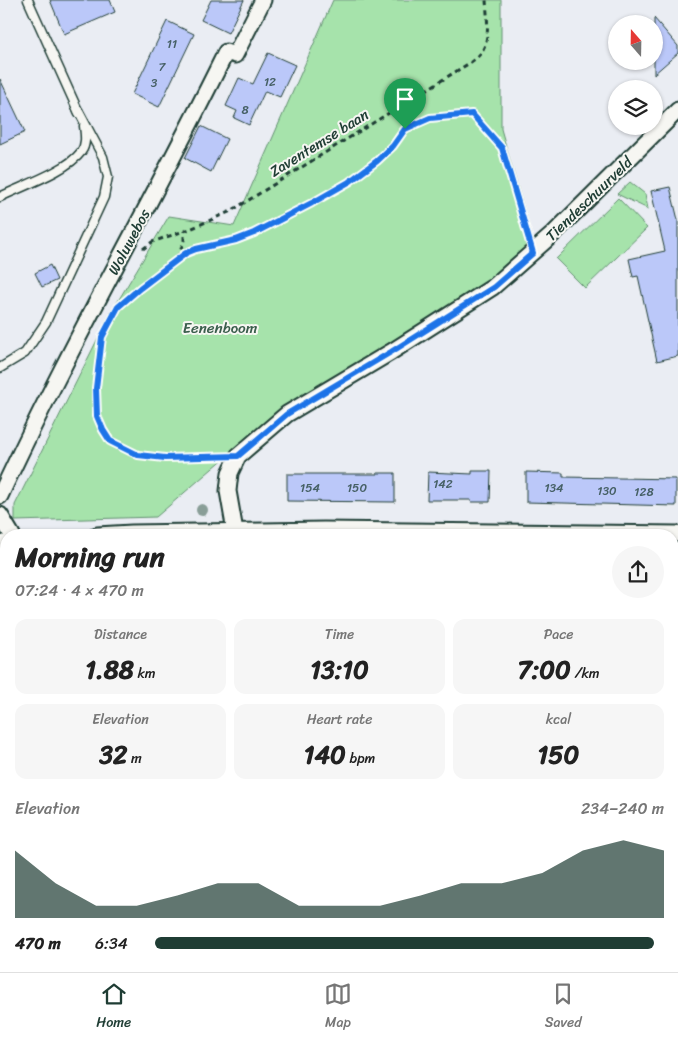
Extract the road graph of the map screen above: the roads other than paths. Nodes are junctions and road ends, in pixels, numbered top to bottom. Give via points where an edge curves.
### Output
1 (28, 0) edge
2 (263, 0) edge
3 (78, 110) junction
4 (678, 110) edge
5 (0, 196) edge
6 (0, 368) edge
7 (0, 496) edge
8 (0, 514) edge
9 (9, 529) edge
10 (236, 529) edge

1 - 3 lane
2 - 7 street, Woluwebos via 235,56 226,52
3 - 5 lane via 86,139 82,151 65,166
3 - 6 lane via 103,157 108,178 104,197 46,322 26,353
4 - 10 street, Tiendeschuurveld via 533,253 494,287 287,414 238,456 230,473 228,491
8 - 9 street

